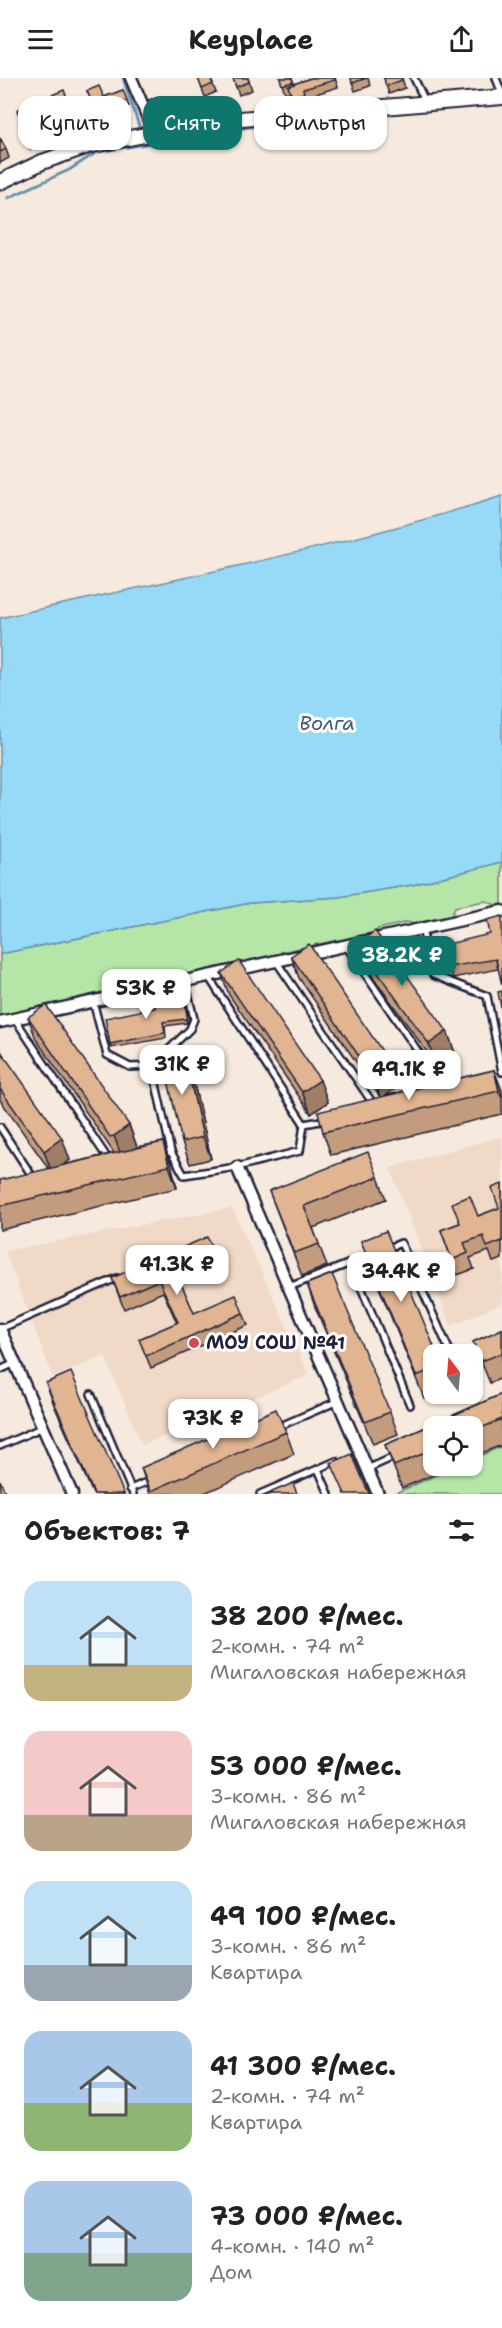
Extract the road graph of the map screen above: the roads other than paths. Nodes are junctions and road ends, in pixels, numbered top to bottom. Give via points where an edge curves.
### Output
1 (131, 78) edge
2 (414, 78) edge
3 (496, 78) edge
4 (502, 96) edge
5 (426, 104) junction
6 (143, 106) edge
7 (242, 119) edge
8 (143, 134) edge
9 (0, 182) edge
10 (502, 911) edge
11 (422, 929) junction
12 (346, 946) junction
13 (276, 961) junction
14 (208, 976) junction
15 (185, 981) junction
16 (93, 1001) junction
17 (15, 1019) junction
18 (0, 1022) edge
19 (152, 1066) junction
20 (502, 1072) edge
21 (434, 1095) edge
22 (366, 1111) edge
23 (335, 1118) edge
24 (304, 1124) junction
25 (0, 1127) edge
26 (171, 1152) junction
27 (151, 1157) edge
28 (112, 1166) edge
29 (237, 1167) junction
30 (27, 1185) edge
31 (351, 1263) junction
32 (127, 1274) edge
33 (289, 1287) junction
34 (0, 1329) edge
35 (446, 1344) edge
36 (492, 1353) edge
37 (483, 1357) edge
38 (15, 1363) junction
39 (0, 1370) edge
40 (90, 1394) dead end
41 (339, 1401) junction
42 (410, 1405) dead end
43 (43, 1427) junction
44 (273, 1429) edge
45 (0, 1446) edge
46 (400, 1454) edge
47 (339, 1460) edge
48 (318, 1469) junction
49 (367, 1469) junction
50 (163, 1475) edge
51 (131, 1491) edge
52 (72, 1494) edge
53 (260, 1494) edge
54 (329, 1494) edge
55 (378, 1494) edge

1 - 6 street
2 - 5 lane
3 - 4 lane
4 - 5 street
5 - 7 street
8 - 9 street via 78,149
10 - 11 street
11 - 12 street
11 - 20 lane via 433,975 487,996
12 - 13 street
12 - 21 lane via 446,1092
13 - 14 street
13 - 22 lane via 377,1108
14 - 15 street
14 - 24 lane
15 - 16 street
15 - 19 lane via 194,1019 190,1029
16 - 17 street
16 - 19 lane via 107,1055 130,1067
17 - 18 street
17 - 28 lane
19 - 26 lane
23 - 24 lane
24 - 29 lane via 300,1151
25 - 30 lane via 37,1183
26 - 27 lane
26 - 29 lane via 184,1176
29 - 33 street
31 - 33 lane
31 - 35 lane via 401,1243
31 - 42 lane
32 - 34 lane
33 - 41 street
34 - 38 street
36 - 37 lane
38 - 39 lane
38 - 43 street
40 - 51 lane
41 - 44 lane
41 - 49 street via 355,1453
43 - 45 lane
43 - 52 street
46 - 49 lane
47 - 48 lane
48 - 53 lane
48 - 54 lane
49 - 55 street
50 - 51 lane

